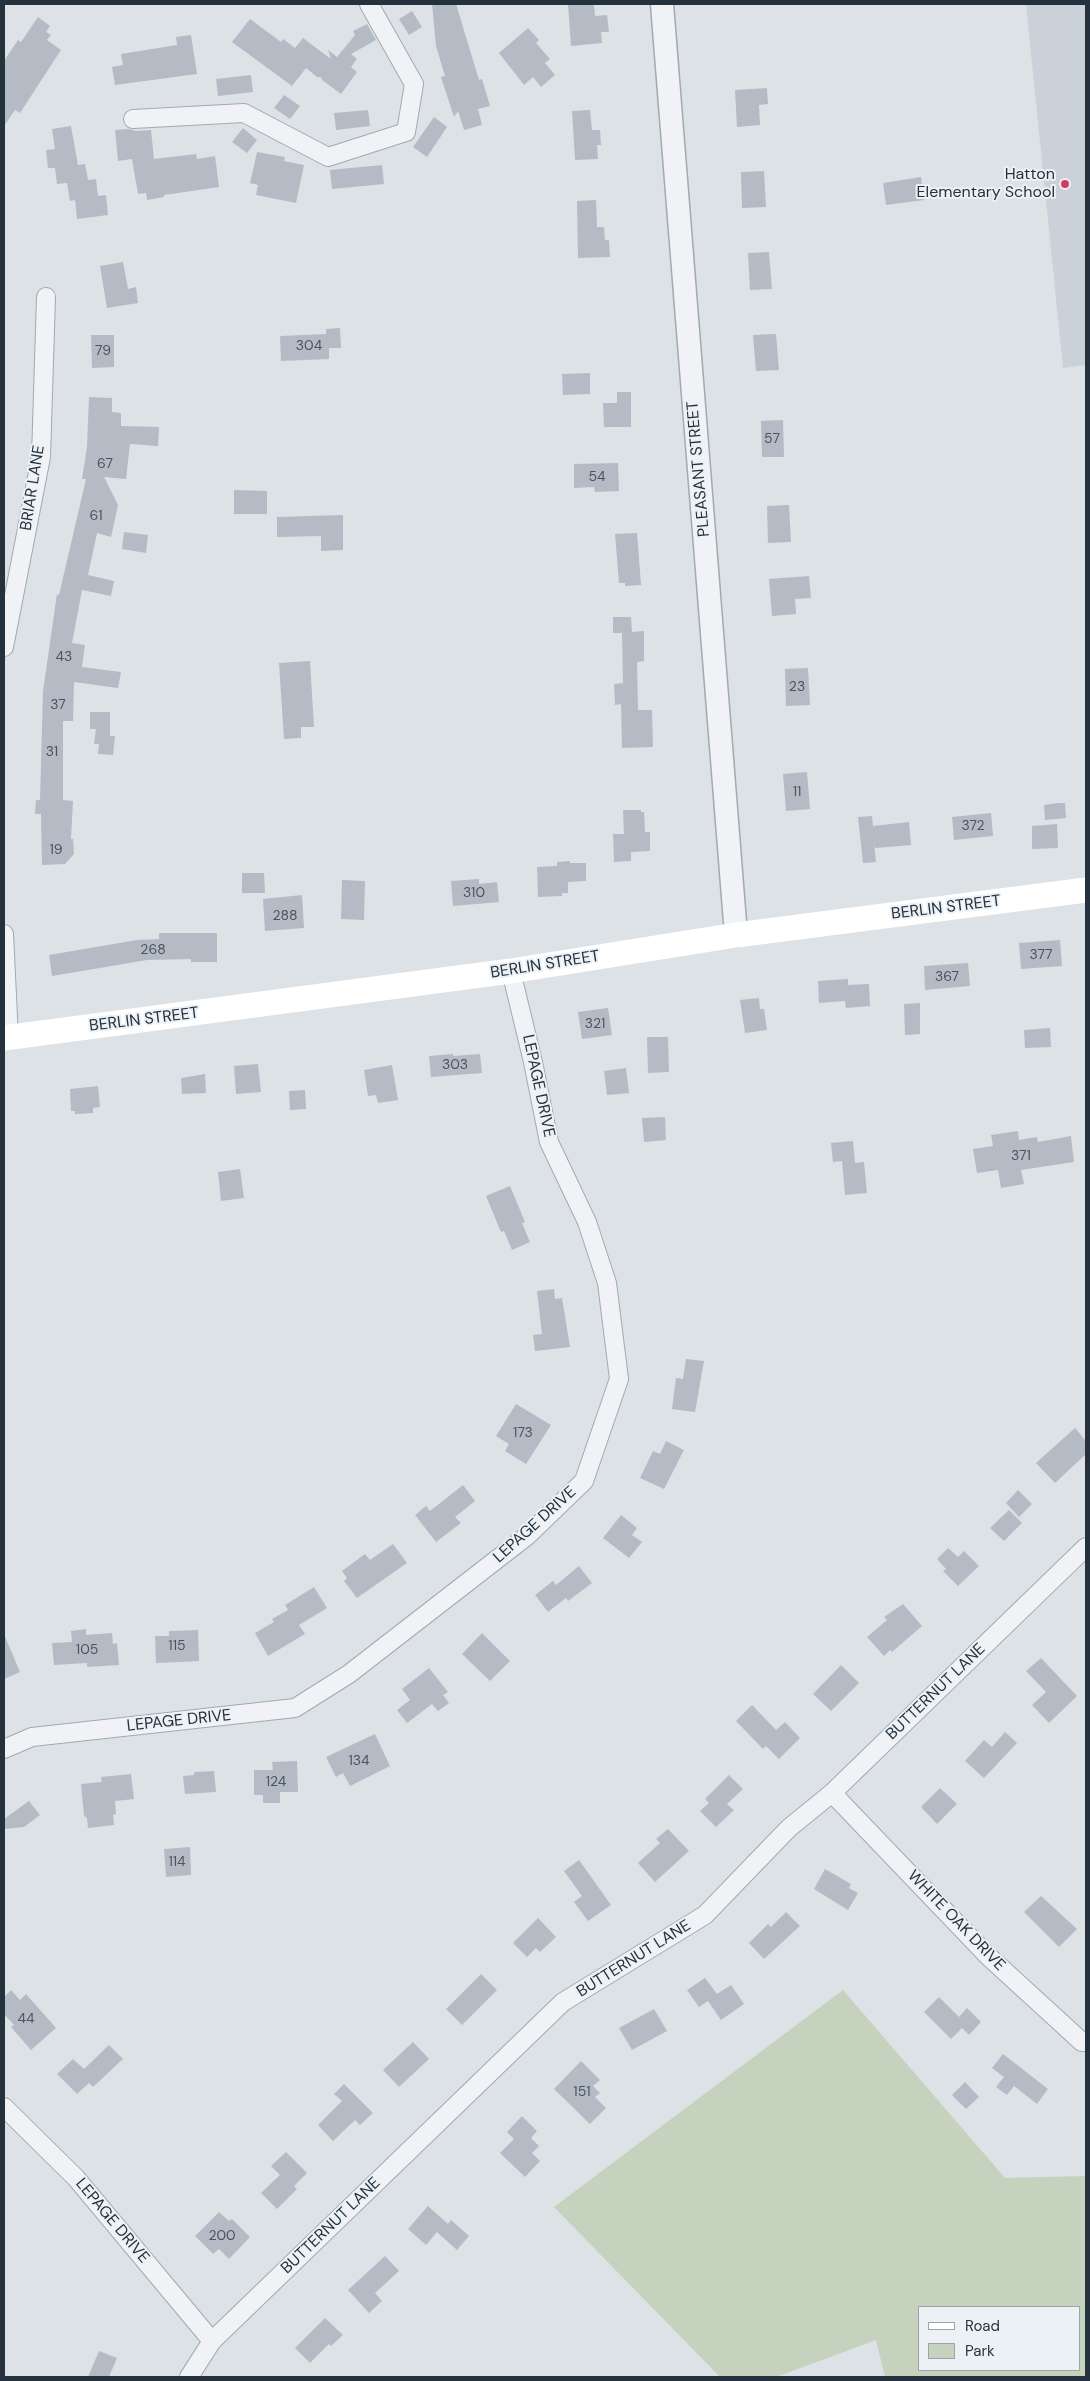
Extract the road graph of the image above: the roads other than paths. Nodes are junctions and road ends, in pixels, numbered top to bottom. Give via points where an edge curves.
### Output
1 (368, 4) edge
2 (662, 4) edge
3 (133, 118) dead end
4 (46, 297) dead end
5 (4, 647) edge
6 (1086, 890) edge
7 (4, 934) edge
8 (736, 935) junction
9 (510, 971) junction
10 (6, 1038) edge
11 (1086, 1547) edge
12 (4, 1749) edge
13 (832, 1793) junction
14 (1086, 2042) edge
15 (4, 2107) edge
16 (212, 2341) junction
17 (189, 2377) edge

1 - 3 street via 414,84 406,132 328,157 244,113
2 - 8 street, PLEASANT STREET
4 - 5 street, BRIAR LANE via 41,457
6 - 8 main road, BERLIN STREET
7 - 10 street
8 - 9 main road, BERLIN STREET
9 - 10 main road, BERLIN STREET
9 - 12 street, LEPAGE DRIVE via 534,1062 549,1142 587,1222 607,1283 619,1379 584,1481 519,1542 349,1674 295,1708 32,1737
11 - 13 street, BUTTERNUT LANE
13 - 14 street, WHITE OAK DRIVE via 988,1956 1082,2042
13 - 16 street, BUTTERNUT LANE via 789,1828 705,1915 563,2002
15 - 16 street, LEPAGE DRIVE via 76,2178
16 - 17 street, BUTTERNUT LANE

